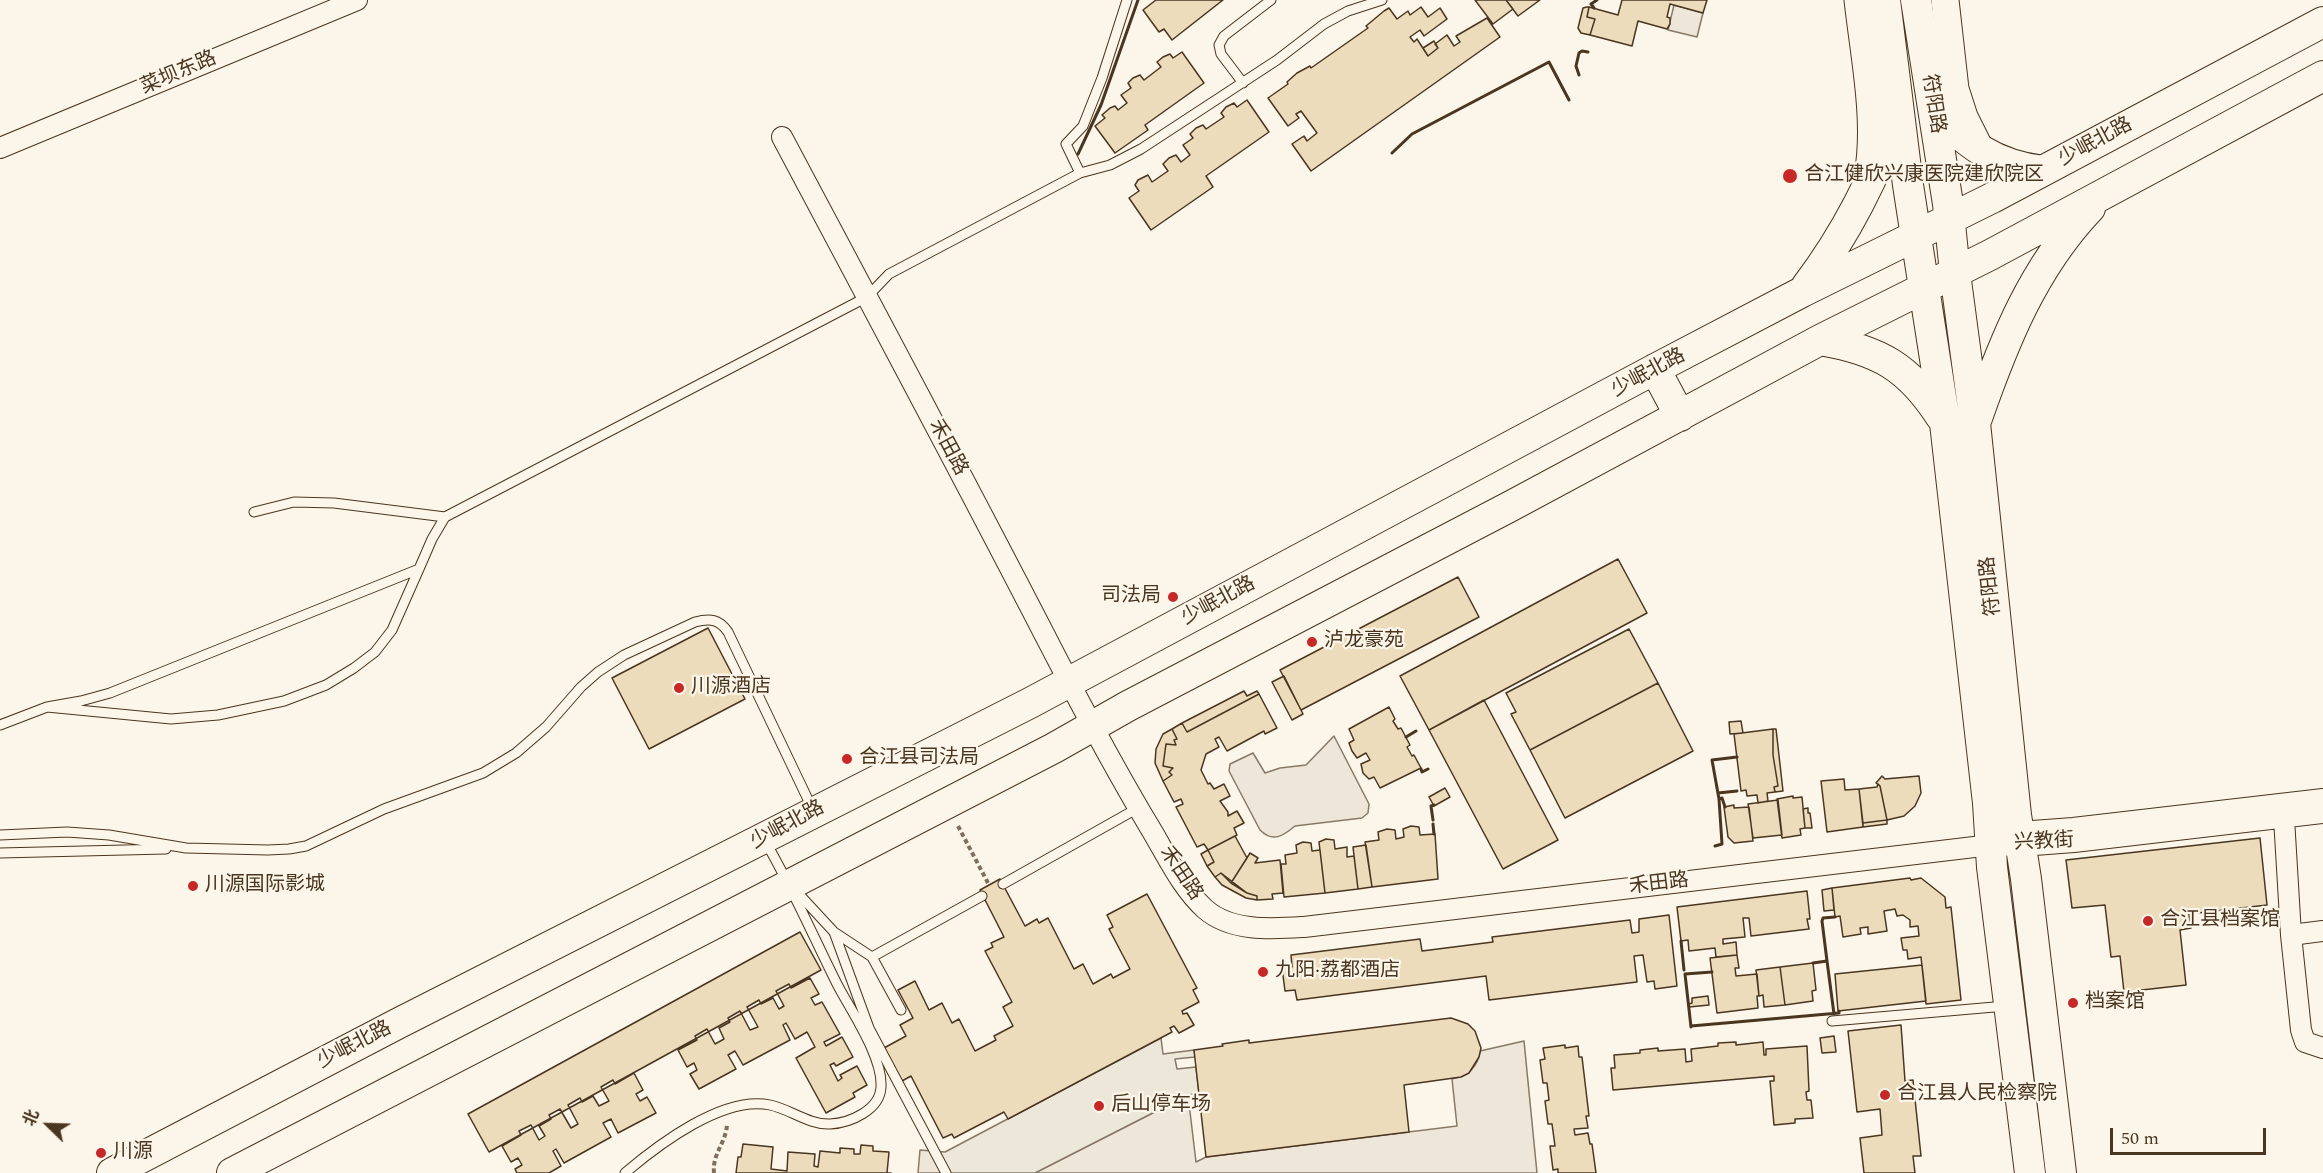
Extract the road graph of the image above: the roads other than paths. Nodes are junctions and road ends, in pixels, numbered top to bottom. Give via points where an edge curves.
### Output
1 (357, 0) edge
2 (1127, 0) edge
3 (1271, 0) edge
4 (1382, 0) edge
5 (1858, 0) edge
6 (1885, 0) edge
7 (1916, 0) edge
8 (1945, 0) edge
9 (2323, 22) edge
10 (2323, 76) edge
11 (1243, 83) junction
12 (2197, 89) junction
13 (1933, 108) junction
14 (1899, 109) junction
15 (2219, 132) junction
16 (782, 137) dead end
17 (0, 148) edge
18 (1982, 152) junction
19 (2043, 171) junction
20 (1080, 173) junction
21 (1865, 188) junction
22 (2103, 194) junction
23 (1950, 219) junction
24 (1916, 236) junction
25 (1954, 273) junction
26 (1924, 288) junction
27 (1802, 292) junction
28 (867, 297) junction
29 (1820, 340) junction
30 (1656, 369) junction
31 (1680, 416) junction
32 (1945, 423) junction
33 (1975, 423) junction
34 (254, 512) dead end
35 (445, 517) junction
36 (419, 569) junction
37 (1068, 682) junction
38 (47, 707) junction
39 (0, 725) edge
40 (1093, 726) junction
41 (2323, 799) edge
42 (1138, 808) junction
43 (814, 812) junction
44 (2323, 813) edge
45 (2284, 818) junction
46 (0, 835) edge
47 (764, 839) junction
48 (2020, 839) junction
49 (1991, 845) junction
50 (186, 848) junction
51 (0, 853) edge
52 (1003, 884) dead end
53 (790, 885) junction
54 (982, 896) dead end
55 (2323, 931) edge
56 (834, 932) junction
57 (2291, 935) junction
58 (872, 957) junction
59 (2009, 1006) junction
60 (901, 1010) dead end
61 (1832, 1021) dead end
62 (2323, 1048) edge
63 (112, 1173) edge
64 (232, 1173) edge
65 (626, 1173) edge
66 (946, 1173) edge
67 (2030, 1173) edge
68 (2061, 1173) edge

1 - 17 street, 菜坝东路
2 - 20 lane via 1083,126 1066,144
3 - 11 lane via 1224,36 1219,45 1221,54
4 - 11 lane via 1324,24
5 - 21 street via 1872,154
6 - 14 main road, 符阳路
7 - 13 main road, 符阳路
8 - 18 street, 符阳路 via 1955,89
9 - 12 main road, 少岷北路
10 - 15 main road
11 - 20 lane via 1141,149 1110,165
12 - 15 main road
12 - 19 main road, 少岷北路
13 - 18 main road via 1950,128
13 - 23 main road, 符阳路
14 - 21 main road
14 - 24 main road, 符阳路
15 - 22 main road
16 - 28 street, 禾田路
18 - 19 main road via 2018,168
19 - 23 main road, 少岷北路
20 - 28 lane via 889,274
21 - 27 main road via 1835,246
22 - 25 main road
22 - 33 main road via 2060,243 2019,311
23 - 24 main road, 少岷北路
23 - 25 main road, 符阳路
24 - 26 main road, 符阳路
24 - 27 main road, 少岷北路
25 - 26 main road
25 - 33 main road, 符阳路
26 - 29 main road
26 - 32 main road, 符阳路
27 - 30 main road, 少岷北路
28 - 35 lane
28 - 37 street, 禾田路
29 - 31 main road
29 - 32 main road via 1850,345 1896,366 1927,396
30 - 31 main road
30 - 37 main road, 少岷北路
31 - 40 main road
32 - 49 main road, 符阳路
33 - 48 main road, 符阳路
34 - 35 lane via 294,502 334,503
35 - 36 lane
36 - 38 lane via 110,693
36 - 38 lane via 392,630 375,652 326,685 284,701 218,715 171,719
37 - 40 street, 禾田路
37 - 43 main road, 少岷北路
38 - 39 lane
40 - 42 street, 禾田路
40 - 53 main road
41 - 48 street, 兴教街 via 2073,828
42 - 49 street, 禾田路 via 1194,898 1222,919 1257,928 1304,927
42 - 52 lane
43 - 47 main road, 少岷北路
43 - 50 lane via 728,632 723,624 707,619 624,655 598,672 531,740 483,772 384,809 306,846 268,850
44 - 45 street, 兴教街
45 - 48 street, 兴教街 via 2074,842
45 - 57 street
46 - 50 lane via 67,832
47 - 53 lane
47 - 63 main road, 少岷北路
48 - 49 street, 兴教街
48 - 68 main road, 符阳路
49 - 59 main road, 符阳路
50 - 51 lane
53 - 56 lane
53 - 64 main road
53 - 65 lane via 877,1059 881,1073 877,1101 863,1114 831,1124 771,1105 752,1103 724,1109 697,1122
54 - 58 lane
55 - 57 street
56 - 58 lane
56 - 66 lane via 869,1028
57 - 62 street via 2301,1030 2305,1042
58 - 60 lane
59 - 61 lane
59 - 67 main road, 符阳路

